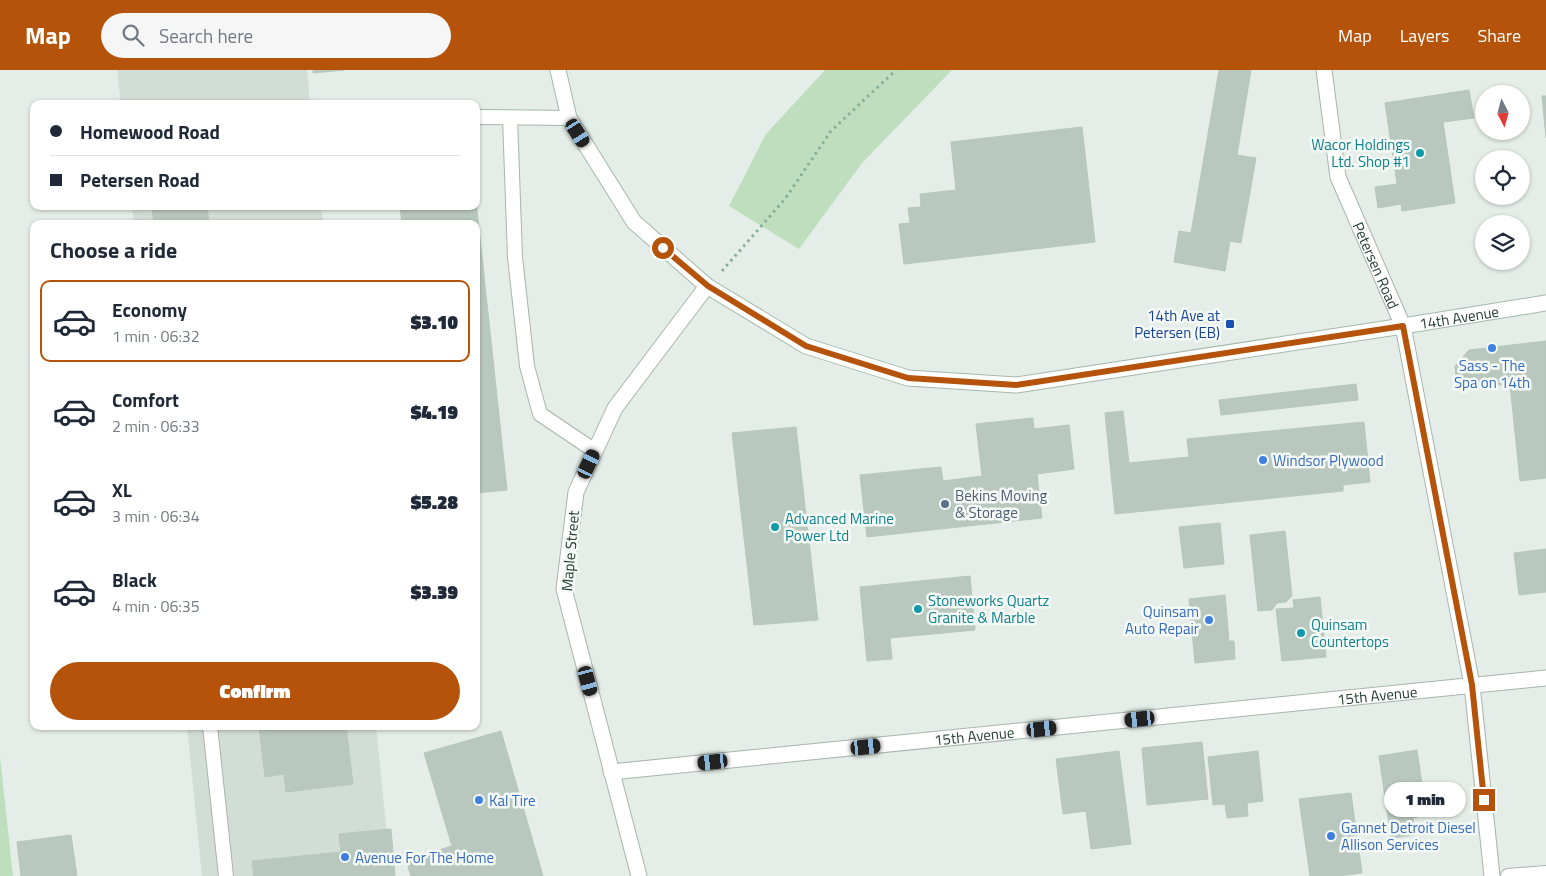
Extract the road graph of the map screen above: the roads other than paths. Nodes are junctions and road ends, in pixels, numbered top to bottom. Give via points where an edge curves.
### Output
1 (558, 70) edge
2 (1324, 70) edge
3 (480, 117) edge
4 (510, 118) junction
5 (569, 118) junction
6 (708, 286) junction
7 (1546, 303) edge
8 (1403, 326) junction
9 (595, 451) junction
10 (1546, 678) edge
11 (1472, 685) junction
12 (210, 730) edge
13 (611, 772) junction
14 (1546, 873) edge
15 (226, 876) edge
16 (640, 876) edge
17 (1492, 876) edge
18 (1508, 876) edge

1 - 5 street, 14th Avenue
2 - 8 street, Petersen Road via 1338,177
3 - 4 lane
4 - 5 lane
4 - 9 lane via 515,257 527,366 540,414
5 - 6 street, 14th Avenue via 634,222
6 - 8 street, 14th Avenue via 806,346 908,378 1016,385
6 - 9 street, Maple Street via 615,408
7 - 8 street, 14th Avenue
8 - 11 street, Petersen Road
9 - 13 street, Maple Street via 576,492 564,589
10 - 11 street, 15th Avenue
11 - 13 street, 15th Avenue
11 - 17 street, Petersen Road
12 - 15 lane
13 - 16 street, Maple Street
14 - 18 lane

